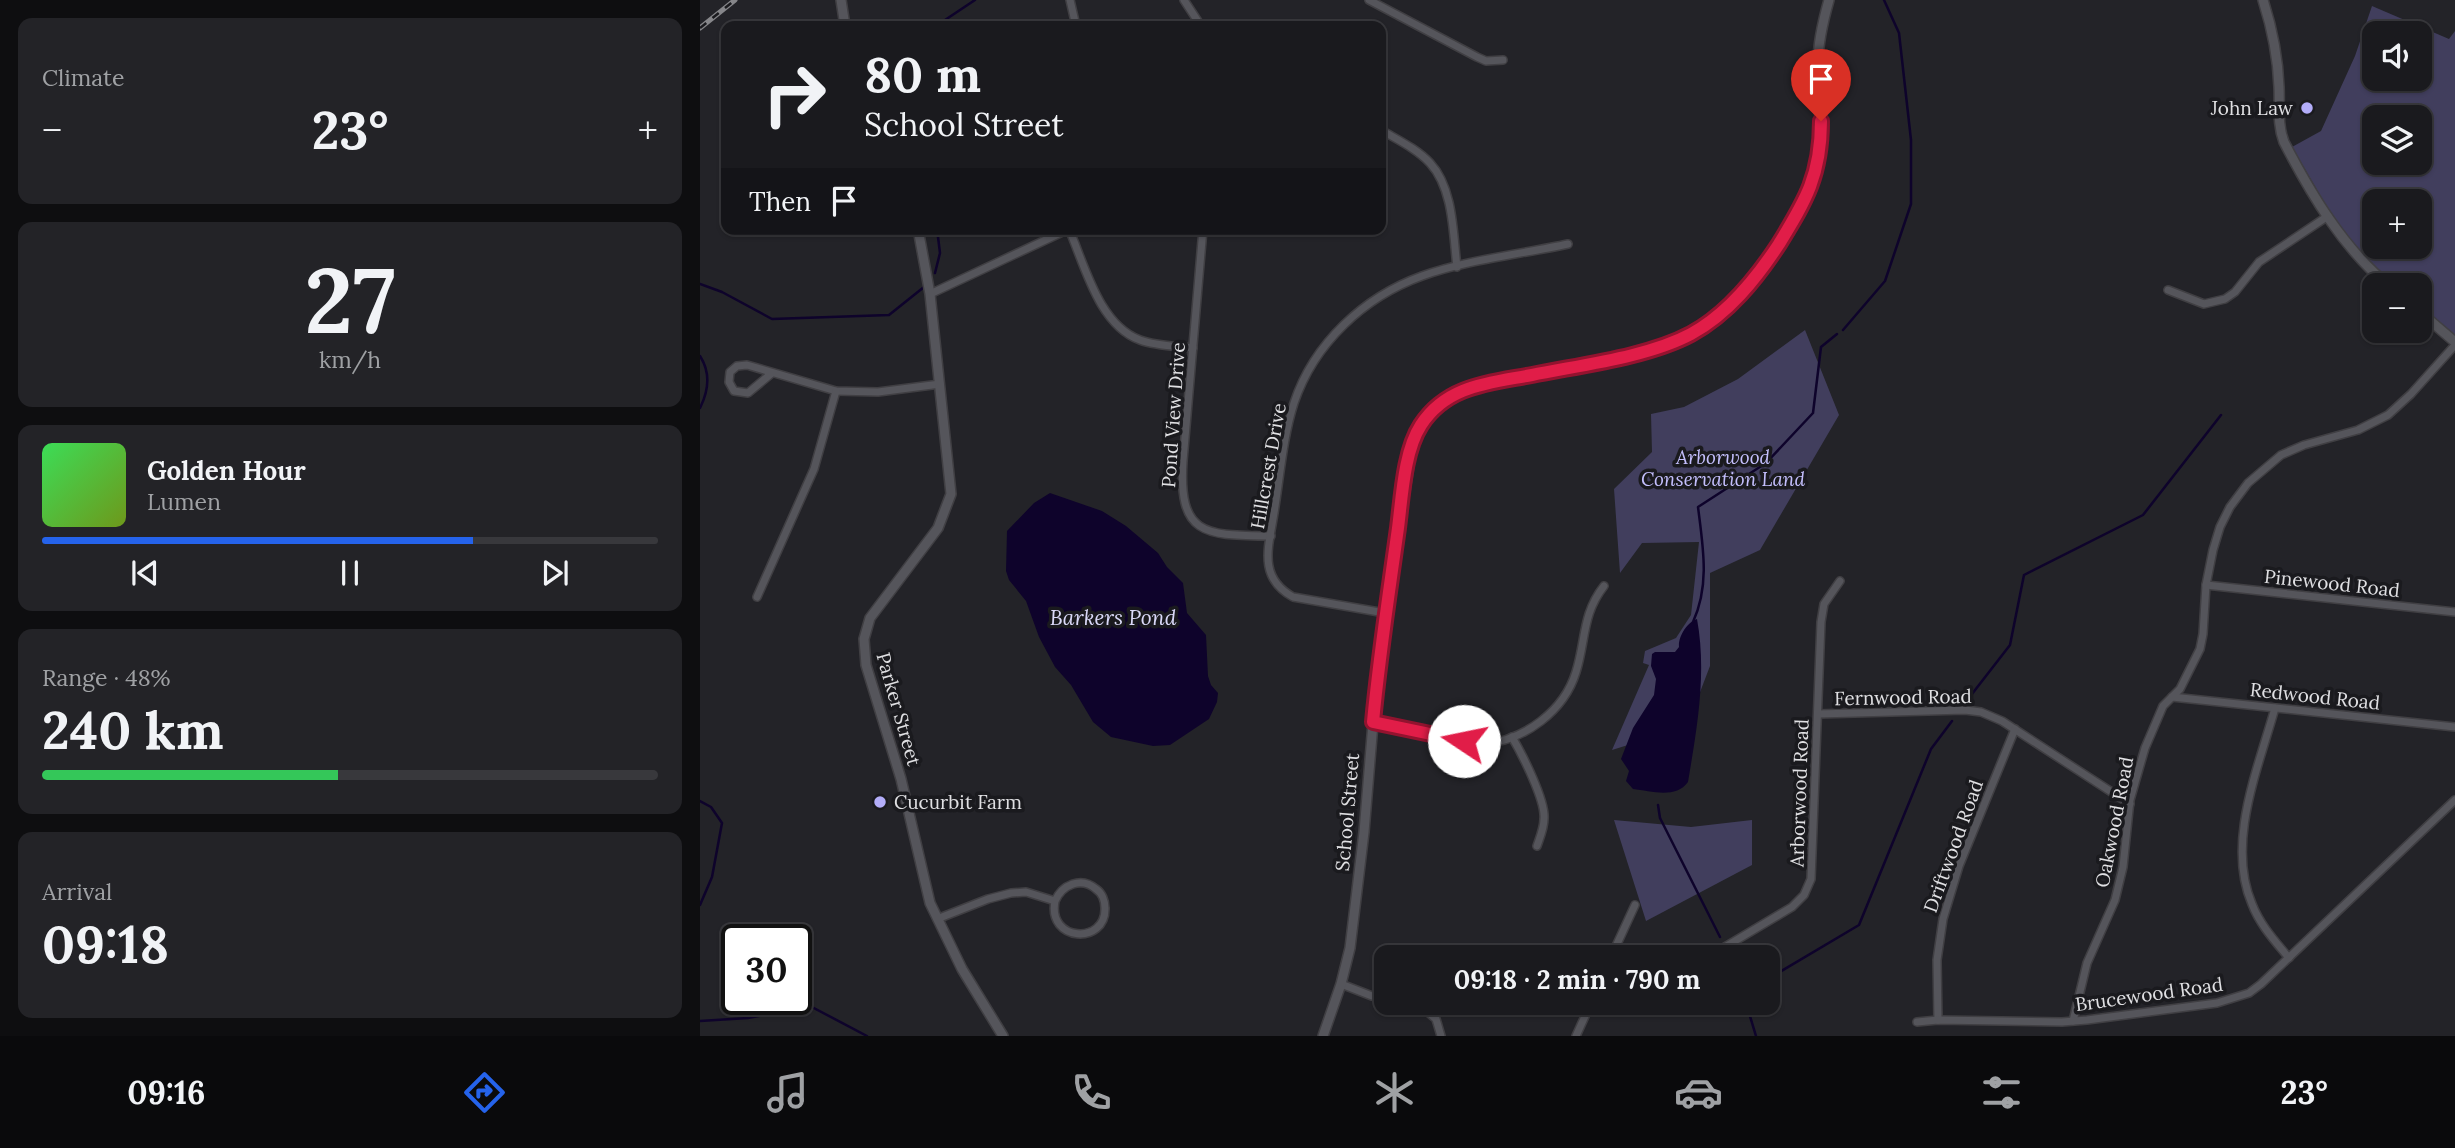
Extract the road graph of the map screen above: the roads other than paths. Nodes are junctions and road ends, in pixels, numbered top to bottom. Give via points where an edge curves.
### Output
1 (841, 0) edge
2 (1070, 0) edge
3 (1184, 0) edge
4 (1369, 0) edge
5 (1829, 0) edge
6 (2263, 0) edge
7 (844, 21) edge
8 (1075, 21) edge
9 (1198, 21) edge
10 (1503, 60) dead end
11 (1386, 133) edge
12 (2328, 216) junction
13 (919, 235) edge
14 (1056, 235) edge
15 (1072, 235) edge
16 (1202, 235) edge
17 (1568, 244) dead end
18 (1457, 267) junction
19 (2375, 273) edge
20 (2168, 290) dead end
21 (930, 294) junction
22 (2432, 323) edge
23 (2455, 343) edge
24 (1193, 348) junction
25 (772, 373) junction
26 (940, 384) junction
27 (836, 391) junction
28 (1271, 536) junction
29 (1840, 582) dead end
30 (2206, 585) junction
31 (1604, 586) dead end
32 (757, 597) dead end
33 (2455, 612) edge
34 (1385, 613) junction
35 (2172, 697) junction
36 (2275, 708) junction
37 (1818, 714) junction
38 (1373, 722) junction
39 (2455, 727) edge
40 (2015, 729) junction
41 (1512, 737) junction
42 (2455, 800) edge
43 (2130, 804) junction
44 (1537, 846) dead end
45 (1055, 901) junction
46 (1634, 905) dead end
47 (937, 919) junction
48 (1616, 945) edge
49 (1728, 945) edge
50 (2289, 958) junction
51 (1342, 984) junction
52 (1374, 996) edge
53 (1431, 1015) edge
54 (1586, 1015) edge
55 (1938, 1020) junction
56 (2073, 1021) junction
57 (1917, 1022) dead end
58 (1003, 1036) edge
59 (1323, 1036) edge
60 (1441, 1036) edge
61 (1576, 1036) edge

1 - 7 street
2 - 8 street
3 - 9 street
4 - 10 street via 1477,57
5 - 34 street, School Street via 1818,55 1821,127 1817,164 1804,203 1764,264 1717,316 1672,342 1478,384 1436,407 1420,426 1412,446
6 - 12 street via 2274,45 2281,134
11 - 18 street via 1424,157 1440,177
12 - 19 street
12 - 20 street via 2259,262 2225,299 2204,304
13 - 21 street, Parker Street
14 - 21 street
15 - 24 street via 1101,305 1116,326 1142,341
16 - 24 street, Pond View Drive
17 - 18 street, Hillcrest Drive
18 - 28 street, Hillcrest Drive via 1417,278 1379,297 1340,328 1315,359 1293,405
21 - 26 street, Parker Street
22 - 23 street
23 - 30 street, Oakwood Road via 2404,400 2376,423 2304,445 2281,456 2248,483 2220,527
24 - 28 street, Pond View Drive via 1182,488 1185,505 1193,521 1208,530
25 - 25 street via 742,364 730,372 729,382 734,391 748,393
25 - 27 street
26 - 27 street via 878,392
26 - 47 street, Parker Street via 951,481 949,501 934,534 870,618 864,652
27 - 32 street via 814,469
28 - 34 street, Hillcrest Drive via 1269,573 1283,592 1300,600
29 - 37 street, Arborwood Road via 1822,614
30 - 33 street, Pinewood Road
30 - 35 street, Oakwood Road via 2200,649
31 - 41 street via 1587,617 1573,683 1550,714
34 - 38 street, School Street
35 - 36 street, Redwood Road
35 - 43 street, Oakwood Road via 2155,722
36 - 39 street, Redwood Road
36 - 50 street via 2247,809 2241,854 2253,907
37 - 40 street, Fernwood Road via 1973,710
37 - 49 street, Arborwood Road via 1813,865 1808,888 1792,907
38 - 41 street via 1481,744
38 - 51 street, School Street via 1360,864
40 - 43 street, Fernwood Road
40 - 55 street, Driftwood Road via 1959,866 1943,919 1937,960
41 - 44 street via 1544,809
42 - 50 street, Brucewood Road
43 - 56 street, Oakwood Road via 2115,900 2087,963
45 - 45 street via 1055,917 1069,932 1089,933 1104,919 1103,898 1088,884 1068,885
45 - 47 street via 1026,892 1011,893
46 - 48 street
47 - 58 street, Parker Street
50 - 56 street, Brucewood Road via 2255,989 2235,998
51 - 52 street
51 - 59 street, School Street
53 - 60 street
54 - 61 street
55 - 56 street, Brucewood Road
55 - 57 street, Brucewood Road

